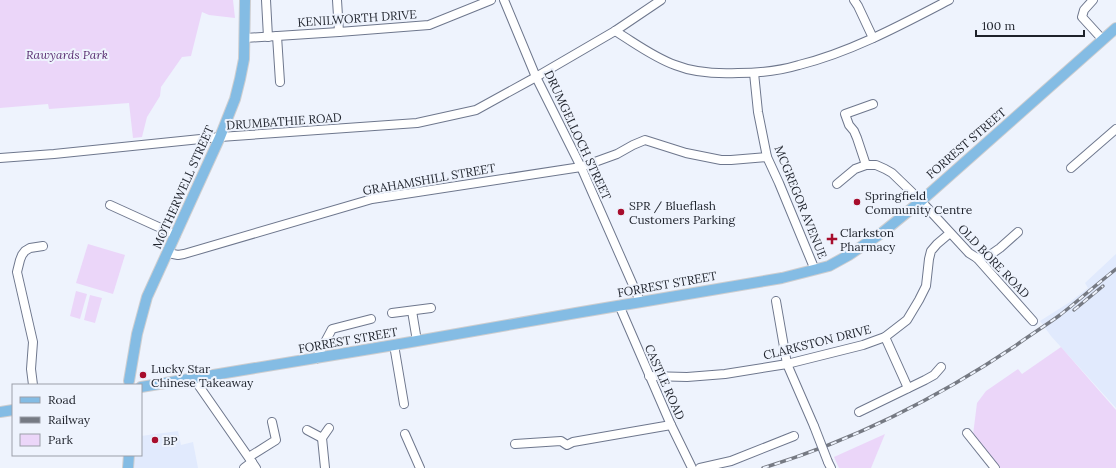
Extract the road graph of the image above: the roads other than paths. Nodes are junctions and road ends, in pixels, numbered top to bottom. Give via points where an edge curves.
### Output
1 (245, 0) edge
2 (266, 0) edge
3 (337, 0) edge
4 (491, 0) edge
5 (504, 0) edge
6 (661, 0) edge
7 (854, 0) edge
8 (949, 0) edge
9 (1093, 0) edge
10 (1116, 28) edge
11 (615, 31) junction
12 (339, 32) junction
13 (272, 37) junction
14 (244, 38) junction
15 (873, 38) junction
16 (1103, 40) junction
17 (754, 73) junction
18 (536, 77) junction
19 (280, 82) dead end
20 (873, 104) dead end
21 (1116, 129) edge
22 (220, 137) junction
23 (0, 158) edge
24 (767, 158) junction
25 (866, 165) junction
26 (581, 167) junction
27 (1071, 168) dead end
28 (837, 184) dead end
29 (920, 201) junction
30 (110, 205) dead end
31 (1018, 232) dead end
32 (950, 233) junction
33 (176, 235) junction
34 (42, 246) dead end
35 (168, 253) junction
36 (977, 258) junction
37 (815, 270) junction
38 (640, 301) junction
39 (776, 302) dead end
40 (619, 305) junction
41 (431, 308) dead end
42 (412, 311) junction
43 (392, 313) dead end
44 (371, 319) dead end
45 (1033, 320) dead end
46 (886, 337) junction
47 (417, 341) junction
48 (394, 345) junction
49 (316, 359) junction
50 (788, 364) junction
51 (941, 367) dead end
52 (649, 376) junction
53 (196, 378) junction
54 (33, 384) edge
55 (129, 384) edge
56 (142, 387) edge
57 (908, 388) junction
58 (404, 404) dead end
59 (12, 410) edge
60 (0, 412) edge
61 (859, 412) dead end
62 (272, 422) dead end
63 (671, 425) junction
64 (329, 428) dead end
65 (307, 430) dead end
66 (405, 434) dead end
67 (966, 434) dead end
68 (794, 436) dead end
69 (322, 438) junction
70 (515, 444) dead end
71 (129, 456) edge
72 (252, 462) edge
73 (829, 465) edge
74 (128, 468) edge
75 (244, 468) edge
76 (326, 468) edge
77 (420, 468) edge
78 (692, 468) edge
79 (700, 468) edge
80 (995, 468) edge

1 - 14 main road, MOTHERWELL STREET
2 - 13 street
3 - 12 street
4 - 12 street, KENILWORTH DRIVE via 429,25
5 - 18 street, DRUMGELLOCH STREET
6 - 11 street, DRUMBATHIE ROAD
7 - 15 street
8 - 15 street
9 - 16 street via 1084,10 1082,18
10 - 16 main road, FORREST STREET
11 - 17 street via 657,58 677,66 703,72
11 - 18 street, DRUMBATHIE ROAD
12 - 13 street, KENILWORTH DRIVE
13 - 14 street, KENILWORTH DRIVE
13 - 19 street
14 - 22 main road, MOTHERWELL STREET via 244,59 238,87
15 - 17 street via 798,66
16 - 29 main road, FORREST STREET
17 - 24 street, MCGREGOR AVENUE
18 - 22 street, DRUMBATHIE ROAD via 476,110 417,123
18 - 26 street, DRUMGELLOCH STREET
20 - 25 street via 845,114
21 - 27 street
22 - 23 street, DRUMBATHIE ROAD
22 - 33 main road, MOTHERWELL STREET
24 - 26 street, GRAHAMSHILL STREET via 721,160 645,140 617,154
24 - 37 street, MCGREGOR AVENUE
25 - 28 street via 855,169
25 - 29 street, OLD BORE ROAD via 876,165 892,173
26 - 35 street, GRAHAMSHILL STREET via 372,199 184,254
26 - 38 street, DRUMGELLOCH STREET
29 - 32 street, OLD BORE ROAD
29 - 37 main road, FORREST STREET via 883,232 849,255
30 - 33 street
31 - 36 street via 990,255
32 - 36 street, OLD BORE ROAD
32 - 46 street, CLARKSTON DRIVE via 931,251 926,286 920,300 907,320
33 - 35 main road, MOTHERWELL STREET
34 - 54 street via 25,251 17,272 33,342
35 - 55 main road, MOTHERWELL STREET via 143,309
36 - 45 street, OLD BORE ROAD
37 - 38 main road, FORREST STREET via 782,278
38 - 40 main road, FORREST STREET
39 - 50 street
40 - 47 main road, FORREST STREET
40 - 52 street, CASTLE ROAD
41 - 42 street
42 - 43 street
42 - 47 street
44 - 49 street via 332,329
46 - 50 street, CLARKSTON DRIVE
46 - 57 street
47 - 48 main road, FORREST STREET
48 - 49 main road, FORREST STREET
48 - 58 street
49 - 53 main road, FORREST STREET
50 - 52 street, CLARKSTON DRIVE via 725,374
50 - 73 street, bridge
51 - 57 street via 934,375
52 - 63 street, CASTLE ROAD
53 - 56 main road, FORREST STREET
53 - 72 street
57 - 61 street
59 - 60 main road
62 - 72 street via 276,440
63 - 70 street via 567,445 561,441
63 - 78 street, CASTLE ROAD
64 - 69 street
65 - 69 street
66 - 77 street
67 - 80 street
68 - 79 street via 731,461
69 - 76 street
71 - 74 main road
72 - 75 street

